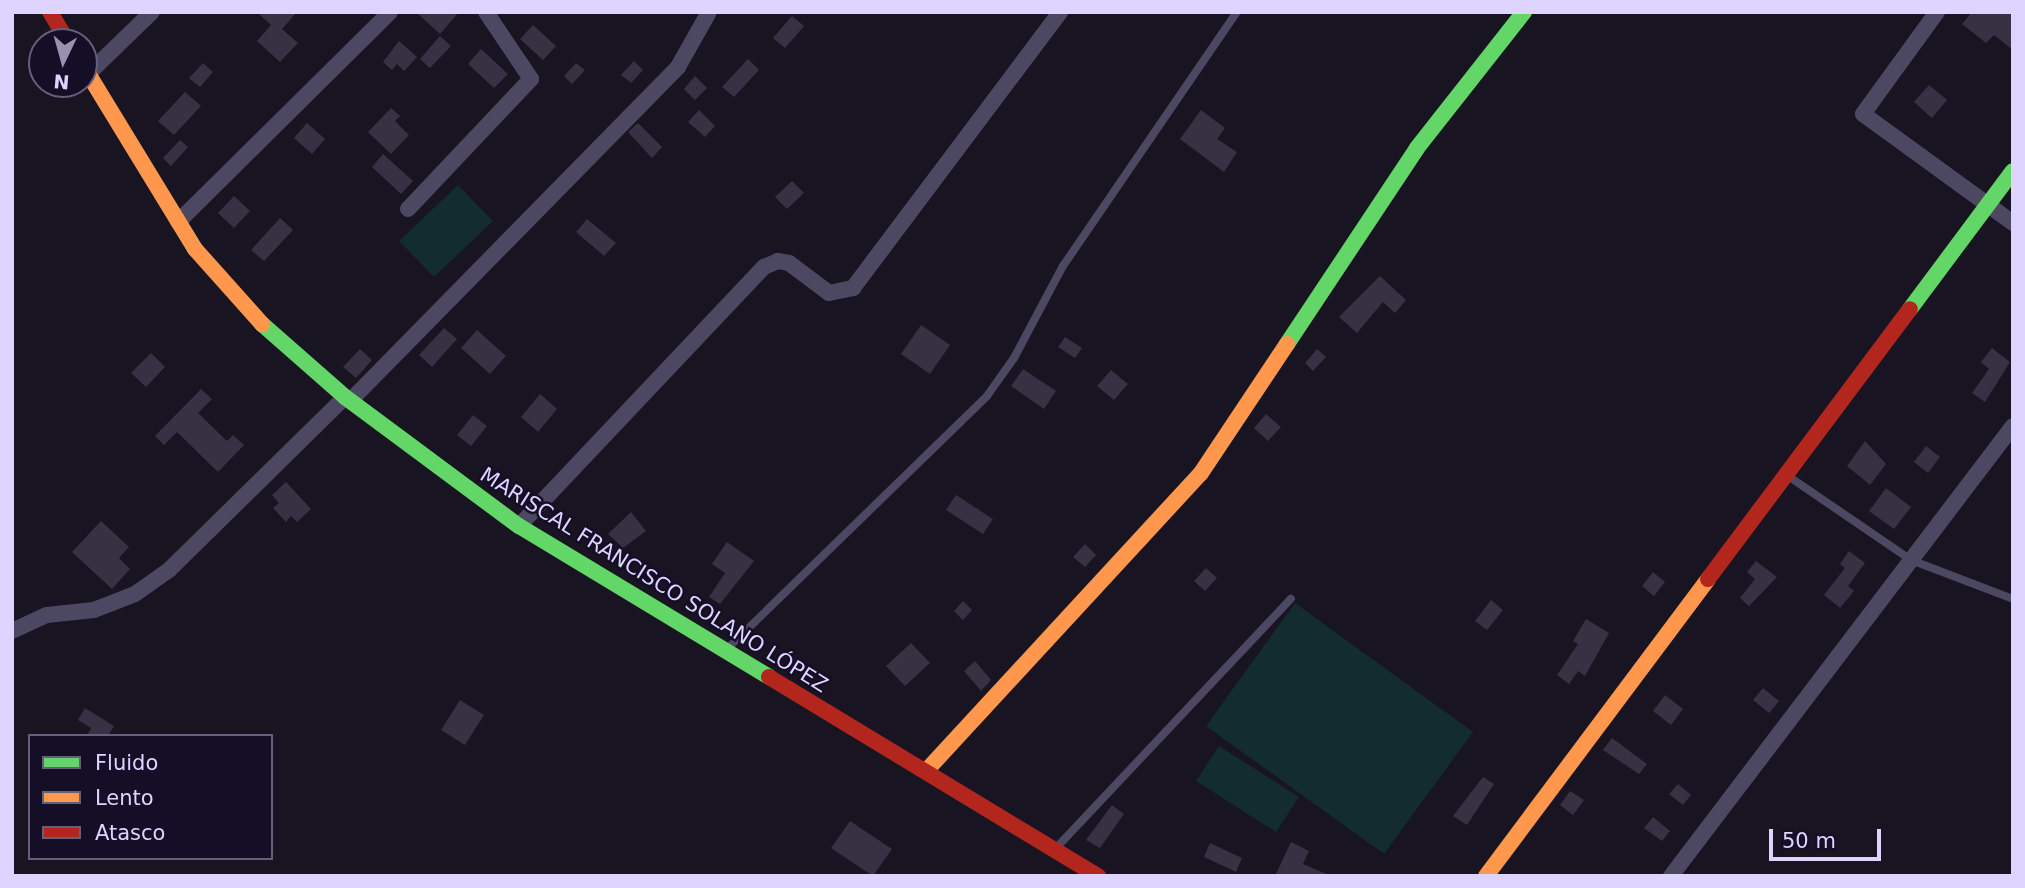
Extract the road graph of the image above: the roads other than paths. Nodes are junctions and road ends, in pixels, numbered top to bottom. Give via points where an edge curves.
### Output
1 (50, 12) edge
2 (152, 12) edge
3 (390, 12) edge
4 (486, 12) edge
5 (709, 12) edge
6 (1060, 12) edge
7 (1237, 12) edge
8 (1524, 12) edge
9 (1937, 12) edge
10 (60, 28) edge
11 (98, 60) edge
12 (98, 91) edge
13 (2013, 171) edge
14 (1987, 204) junction
15 (408, 209) dead end
16 (178, 222) junction
17 (2013, 223) edge
18 (347, 399) junction
19 (2013, 426) edge
20 (1788, 476) junction
21 (519, 526) junction
22 (1911, 561) junction
23 (1291, 599) dead end
24 (2013, 599) edge
25 (12, 631) edge
26 (726, 650) junction
27 (926, 771) junction
28 (1055, 850) junction
29 (1098, 876) edge
30 (1486, 876) edge
31 (1671, 876) edge

1 - 10 street
2 - 11 street
3 - 16 street
4 - 15 street via 531,79
5 - 18 street via 678,67
6 - 21 street via 853,288 829,293 784,262 764,267
7 - 26 lane via 1063,266 1014,358 987,396
8 - 27 street via 1418,148 1201,473
9 - 14 street via 1863,114
12 - 16 street, MARISCAL FRANCISCO SOLANO LÓPEZ
13 - 14 street
14 - 17 street
14 - 20 street
16 - 18 street, MARISCAL FRANCISCO SOLANO LÓPEZ via 225,287
18 - 21 street, MARISCAL FRANCISCO SOLANO LÓPEZ
18 - 25 street via 169,570 144,588 115,605 47,615
19 - 22 street
20 - 22 lane
20 - 30 street
21 - 26 street, MARISCAL FRANCISCO SOLANO LÓPEZ
22 - 24 lane
22 - 31 street
23 - 28 lane
26 - 27 street, MARISCAL FRANCISCO SOLANO LÓPEZ
27 - 28 street, MARISCAL FRANCISCO SOLANO LÓPEZ
28 - 29 street, MARISCAL FRANCISCO SOLANO LÓPEZ

